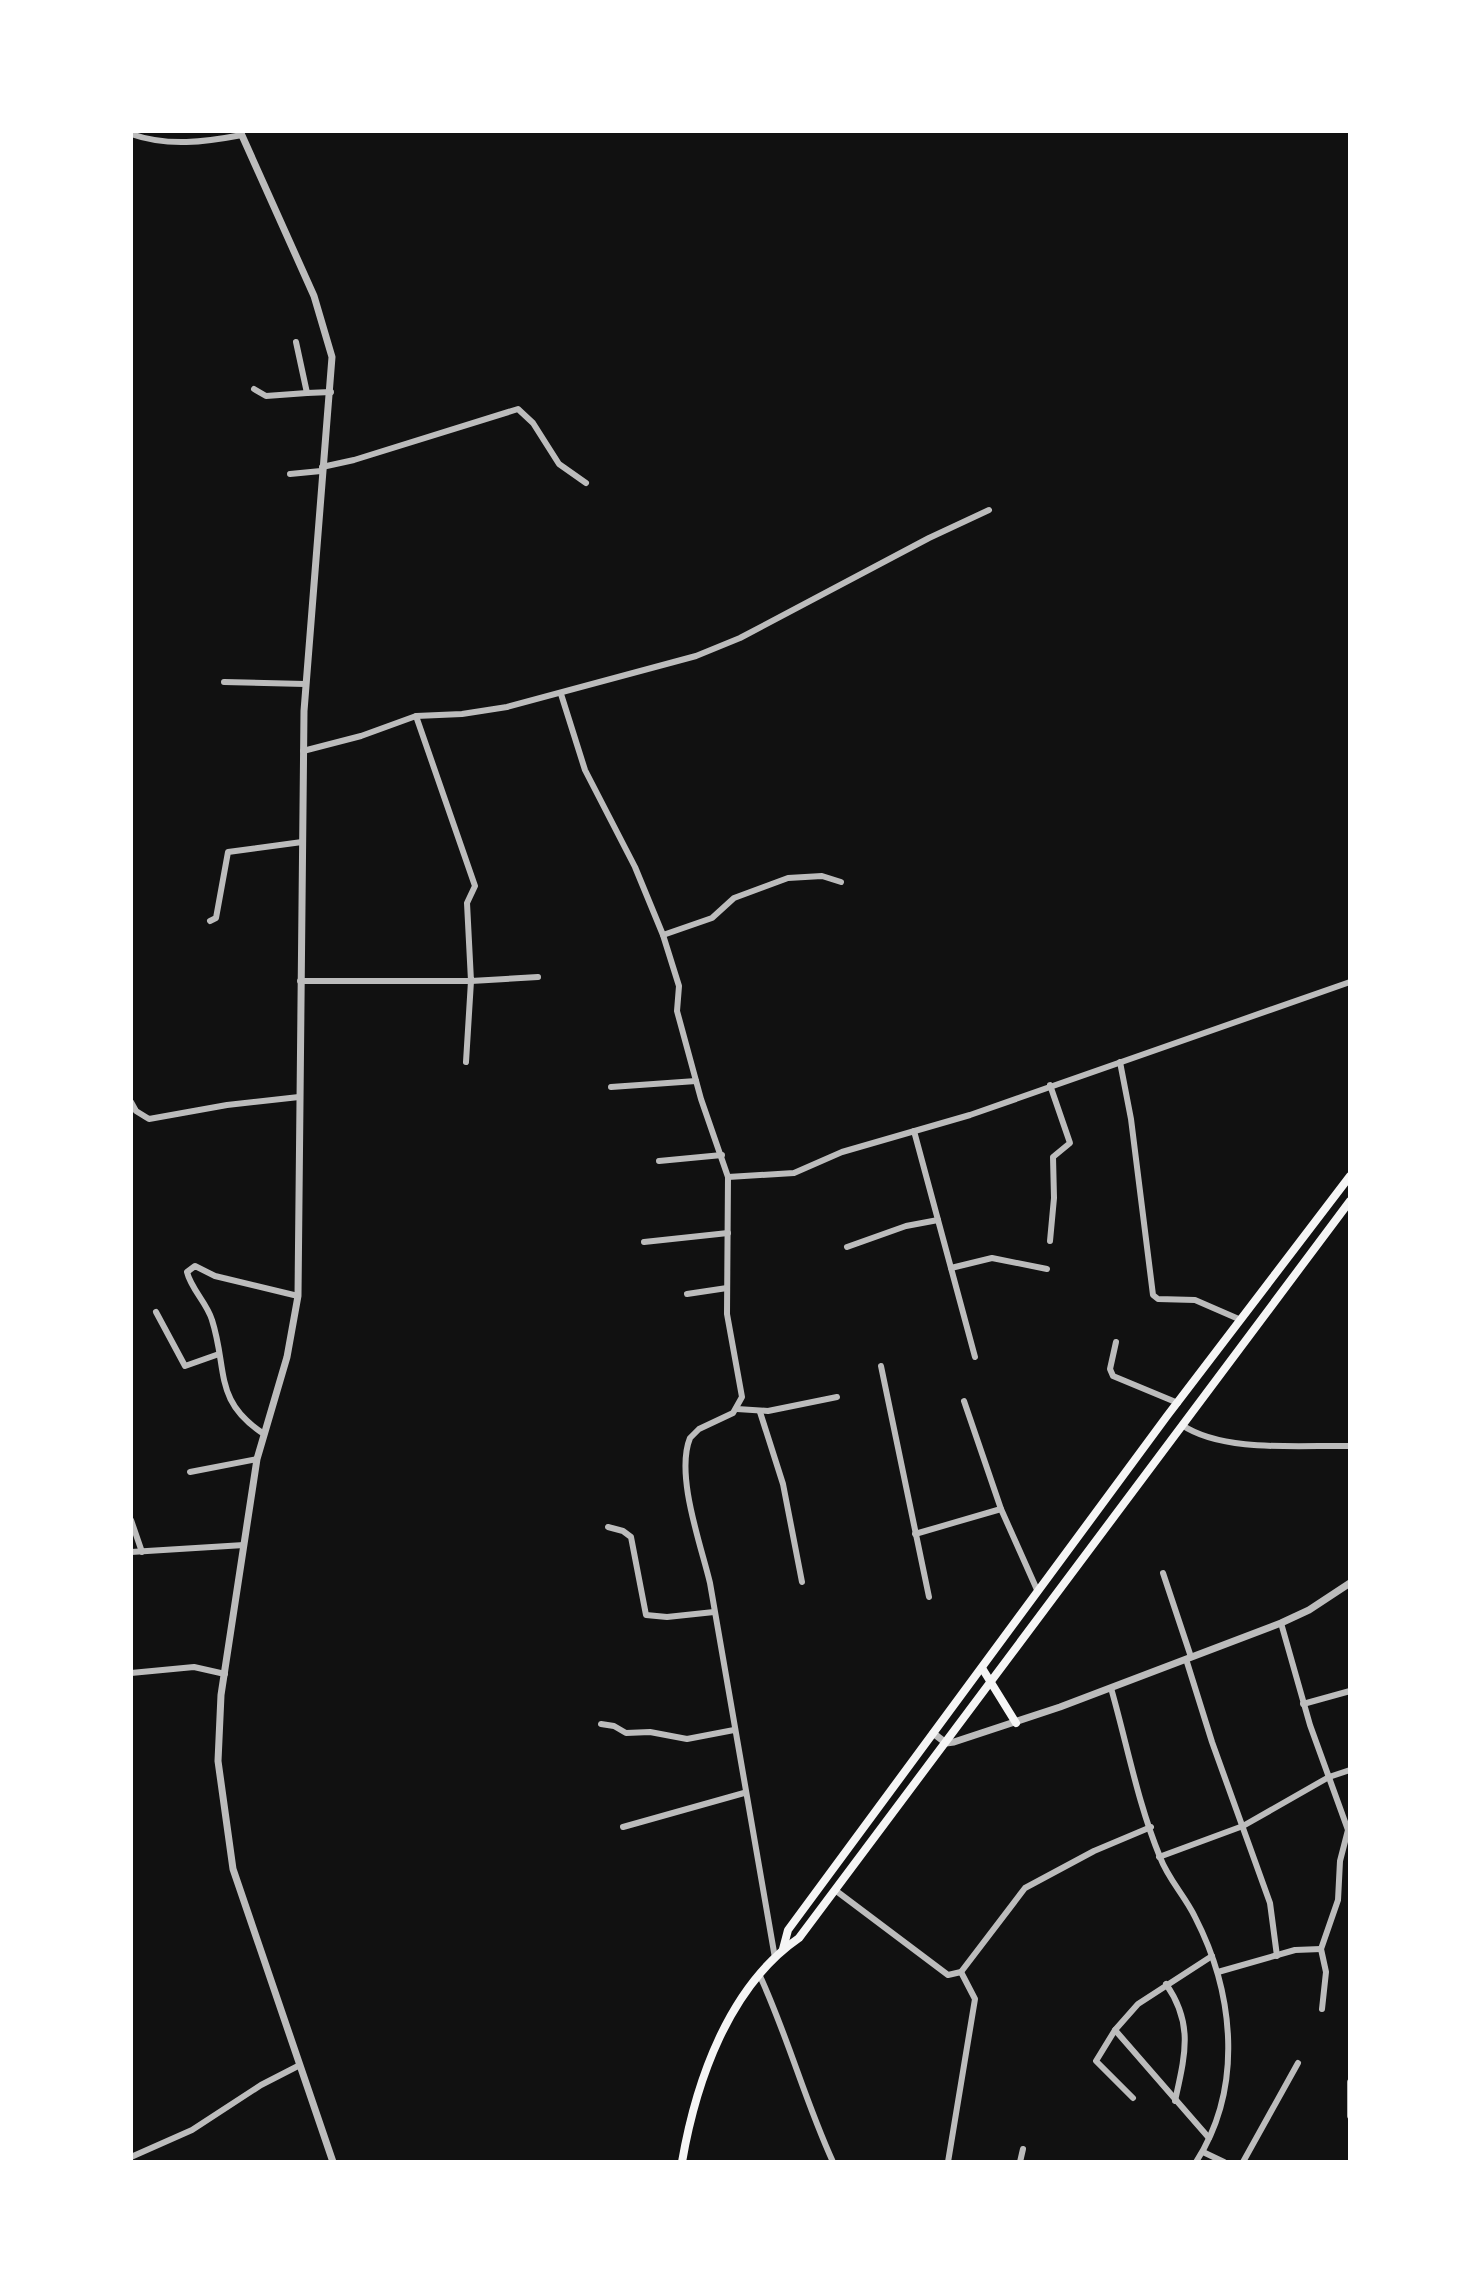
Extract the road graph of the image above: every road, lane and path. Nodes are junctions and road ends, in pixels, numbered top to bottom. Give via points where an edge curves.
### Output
1 (241, 133) edge
2 (131, 134) edge
3 (296, 342) dead end
4 (254, 390) dead end
5 (331, 392) junction
6 (307, 393) junction
7 (322, 469) junction
8 (290, 474) dead end
9 (586, 483) dead end
10 (989, 510) dead end
11 (224, 682) dead end
12 (305, 684) junction
13 (561, 694) junction
14 (416, 716) junction
15 (303, 751) junction
16 (302, 842) junction
17 (841, 882) dead end
18 (210, 920) dead end
19 (663, 935) junction
20 (538, 977) dead end
21 (300, 981) junction
22 (471, 981) junction
23 (1350, 982) edge
24 (466, 1062) dead end
25 (1120, 1062) junction
26 (696, 1081) junction
27 (1050, 1085) junction
28 (611, 1087) dead end
29 (299, 1097) junction
30 (131, 1102) edge
31 (914, 1131) junction
32 (722, 1155) junction
33 (659, 1161) dead end
34 (1350, 1176) edge
35 (728, 1177) junction
36 (1350, 1201) edge
37 (938, 1220) junction
38 (728, 1233) junction
39 (1051, 1241) dead end
40 (644, 1242) dead end
41 (847, 1247) dead end
42 (951, 1268) junction
43 (1046, 1269) dead end
44 (727, 1288) junction
45 (687, 1294) dead end
46 (298, 1296) junction
47 (156, 1312) dead end
48 (1241, 1320) junction
49 (1116, 1342) dead end
50 (219, 1354) junction
51 (975, 1357) dead end
52 (881, 1366) dead end
53 (837, 1397) dead end
54 (964, 1401) dead end
55 (1178, 1403) junction
56 (737, 1409) junction
57 (760, 1412) junction
58 (1182, 1425) junction
59 (264, 1434) junction
60 (1148, 1443) junction
61 (1350, 1446) edge
62 (1161, 1453) junction
63 (257, 1459) junction
64 (190, 1472) dead end
65 (1001, 1509) junction
66 (131, 1520) edge
67 (608, 1527) dead end
68 (915, 1534) junction
69 (244, 1545) junction
70 (131, 1552) edge
71 (142, 1552) junction
72 (1163, 1573) dead end
73 (802, 1582) dead end
74 (1350, 1583) edge
75 (1038, 1592) junction
76 (929, 1597) dead end
77 (714, 1612) junction
78 (1281, 1623) junction
79 (1189, 1658) junction
80 (982, 1668) junction
81 (131, 1673) edge
82 (225, 1674) junction
83 (992, 1680) junction
84 (1111, 1688) junction
85 (1350, 1690) edge
86 (1303, 1704) junction
87 (1016, 1723) junction
88 (601, 1724) dead end
89 (734, 1730) junction
90 (933, 1733) junction
91 (946, 1743) junction
92 (1350, 1770) edge
93 (1329, 1777) junction
94 (744, 1793) junction
95 (1243, 1826) junction
96 (623, 1827) dead end
97 (1151, 1827) junction
98 (1159, 1857) junction
99 (835, 1890) junction
100 (783, 1949) junction
101 (1321, 1949) junction
102 (1212, 1956) junction
103 (1277, 1956) junction
104 (775, 1958) junction
105 (961, 1972) junction
106 (1217, 1972) junction
107 (760, 1976) junction
108 (1167, 1984) junction
109 (1322, 2009) dead end
110 (1115, 2031) junction
111 (1298, 2063) dead end
112 (298, 2066) junction
113 (1350, 2082) edge
114 (1133, 2098) dead end
115 (1175, 2101) junction
116 (1350, 2116) edge
117 (1209, 2138) junction
118 (1023, 2149) dead end
119 (1203, 2152) junction
120 (131, 2157) edge
121 (332, 2162) edge
122 (682, 2162) edge
123 (833, 2162) edge
124 (948, 2162) edge
125 (1020, 2162) edge
126 (1196, 2162) edge
127 (1224, 2162) edge
128 (1243, 2162) edge

1 - 2 street via 185,143
1 - 5 street via 327,332
3 - 6 street
4 - 6 street via 267,396
5 - 6 street
5 - 7 street
7 - 8 street
7 - 9 street via 517,409 533,423 559,464
7 - 12 street
10 - 13 street via 740,638 677,662
11 - 12 street
12 - 15 street
13 - 14 street via 478,712
13 - 19 street via 585,770 635,867
14 - 15 street
14 - 22 street via 475,886 467,903
15 - 16 street
16 - 18 street via 228,852 216,918
16 - 21 street
17 - 19 street via 810,875 788,878 734,898 712,918
19 - 26 street via 679,986 677,1011
20 - 22 street
21 - 22 street
21 - 29 street
22 - 24 street
23 - 25 street
25 - 27 street
25 - 48 street via 1153,1295 1202,1302
26 - 28 street
26 - 32 street
27 - 31 street
27 - 39 street via 1070,1143 1053,1157
29 - 30 street via 149,1119
29 - 46 street
31 - 35 street via 842,1152 787,1175
31 - 37 street
32 - 33 street
32 - 35 street
34 - 48 main road
35 - 38 street
36 - 58 main road
37 - 41 street
37 - 42 street
38 - 40 street
38 - 44 street
42 - 43 street via 992,1258
42 - 51 street
44 - 45 street
44 - 56 street via 729,1329 742,1392
46 - 50 street via 192,1267 188,1276 212,1317
46 - 59 street via 287,1357
47 - 50 street via 185,1366
48 - 55 main road
49 - 55 street via 1110,1370 1113,1376
50 - 59 street via 236,1412
52 - 68 street
53 - 57 street
54 - 65 street
55 - 60 main road
56 - 57 street
56 - 77 street via 695,1432 688,1441 692,1519
57 - 73 street via 783,1484
58 - 61 street via 1201,1436 1225,1441
58 - 62 main road
59 - 63 street
60 - 62 main road
60 - 75 main road
62 - 83 main road
63 - 64 street
63 - 69 street
65 - 68 street
65 - 75 street
66 - 71 street
67 - 77 street via 631,1537 646,1615
68 - 76 street
69 - 71 street
69 - 82 street
70 - 71 street
72 - 79 street
74 - 78 street
75 - 80 main road
77 - 89 street
78 - 79 street
78 - 86 street
79 - 84 street
79 - 95 street
80 - 83 main road
80 - 90 main road
81 - 82 street via 194,1667
82 - 112 street via 218,1761 229,1851
83 - 87 main road
83 - 91 main road
84 - 87 street
84 - 97 street
85 - 86 street
86 - 93 street
87 - 91 street
88 - 89 street via 625,1733 650,1732 687,1740
89 - 94 street
90 - 91 street
90 - 100 main road via 788,1930
91 - 99 main road
92 - 93 street
93 - 95 street
93 - 101 street via 1348,1835 1340,1861 1338,1900
94 - 96 street
94 - 104 street
95 - 98 street
95 - 103 street via 1273,1917
97 - 98 street
97 - 105 street via 1025,1888
98 - 102 street
99 - 100 main road via 799,1938
99 - 105 street via 948,1975
100 - 104 main road
101 - 103 street
101 - 109 street via 1326,1972
102 - 106 street
102 - 108 street
103 - 106 street
104 - 107 main road
105 - 124 street via 975,1999
106 - 117 street via 1230,2053
107 - 122 main road via 730,2020 705,2072 690,2116
107 - 123 street
108 - 110 street via 1130,2011
108 - 115 street via 1180,2003 1184,2021 1184,2053
110 - 114 street via 1096,2061
110 - 115 street
111 - 128 street
112 - 120 street via 184,2135
112 - 121 street
113 - 116 street
115 - 117 street
117 - 119 street
118 - 125 street
119 - 126 street
119 - 127 street

